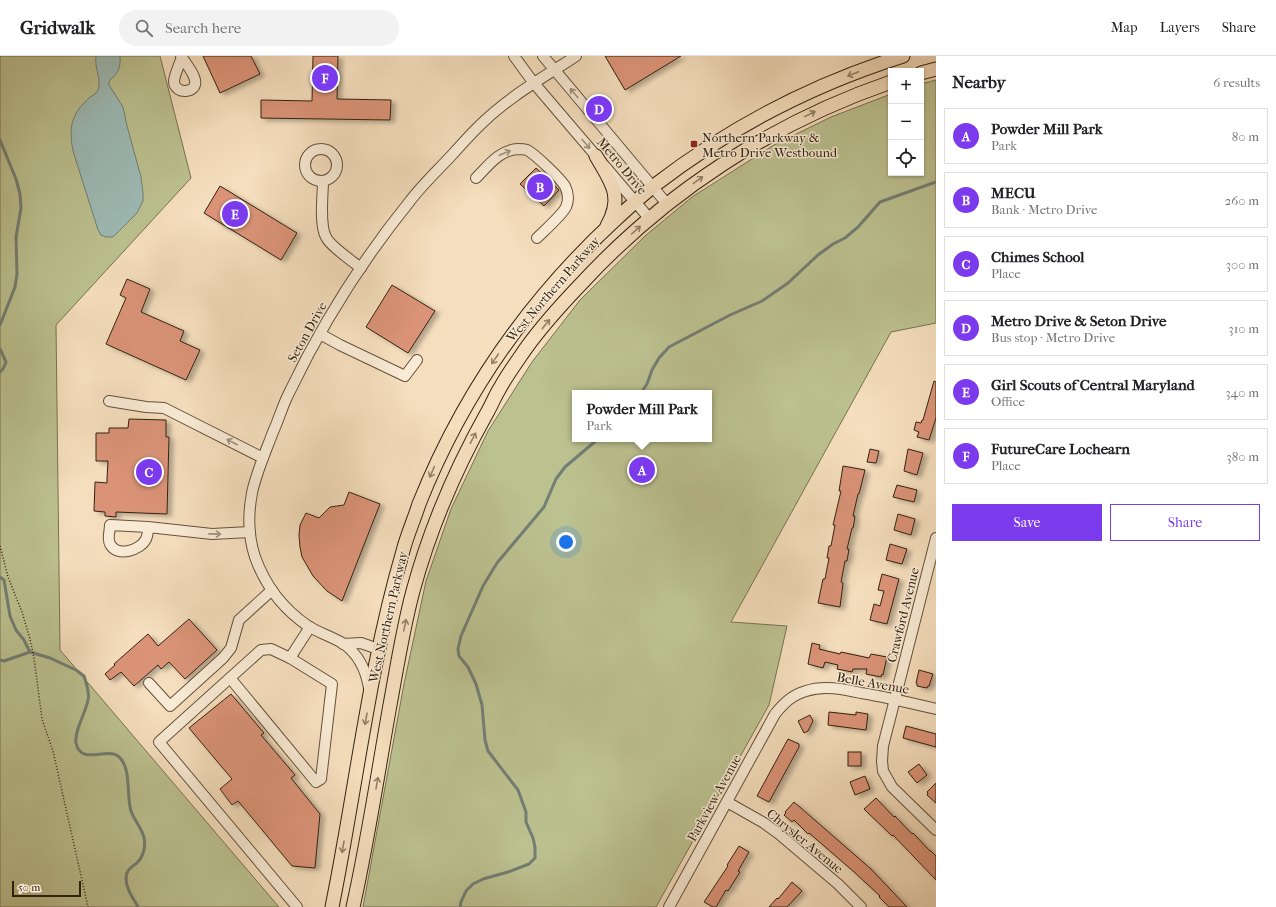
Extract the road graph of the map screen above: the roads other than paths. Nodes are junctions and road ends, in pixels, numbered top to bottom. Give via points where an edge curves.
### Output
1 (514, 56) edge
2 (543, 56) edge
3 (576, 56) edge
4 (903, 56) edge
5 (936, 69) edge
6 (554, 70) junction
7 (924, 72) edge
8 (533, 82) junction
9 (888, 83) edge
10 (596, 156) junction
11 (476, 178) dead end
12 (323, 181) dead end
13 (654, 186) junction
14 (635, 202) junction
15 (667, 204) junction
16 (649, 218) junction
17 (606, 229) junction
18 (537, 238) dead end
19 (361, 268) junction
20 (320, 334) junction
21 (417, 360) dead end
22 (109, 401) dead end
23 (263, 458) junction
24 (148, 527) dead end
25 (250, 532) junction
26 (936, 538) edge
27 (935, 548) edge
28 (272, 590) junction
29 (310, 627) junction
30 (343, 644) junction
31 (378, 649) junction
32 (290, 658) junction
33 (397, 663) junction
34 (230, 678) junction
35 (149, 683) dead end
36 (370, 694) junction
37 (894, 699) junction
38 (785, 702) joint
39 (936, 710) edge
40 (727, 802) junction
41 (936, 830) edge
42 (297, 907) edge
43 (332, 907) edge
44 (353, 907) edge
45 (669, 907) edge
46 (861, 907) edge

1 - 8 street, Metro Drive
2 - 6 street, Metro Drive
3 - 6 street, Seton Drive
4 -> 13 main road, West Northern Parkway via 842,78 777,107 722,139
5 - 7 main road
6 - 8 street, Seton Drive
13 -> 6 street, Metro Drive
8 -> 10 street, Metro Drive
8 - 19 street, Seton Drive via 479,126 432,176 398,216
15 -> 9 main road, West Northern Parkway via 701,178 767,137 816,112
10 - 14 street, Metro Drive
10 - 17 main road via 614,191 613,213
11 -> 18 street via 498,156 510,150 525,149 560,179 567,192 566,207
12 - 19 street via 322,220 326,238
13 - 14 main road, West Northern Parkway
13 - 15 street, Metro Drive
14 - 16 street, Metro Drive
14 - 17 main road, West Northern Parkway
15 - 16 main road, West Northern Parkway
33 -> 16 main road, West Northern Parkway via 412,594 435,523 462,461 500,387 522,354 562,304
17 -> 31 main road, West Northern Parkway via 576,259 524,320 500,351 465,407 431,474 404,548
19 - 20 street, Seton Drive
20 - 21 street via 405,376
20 - 23 street, Seton Drive via 289,393
23 -> 22 street via 164,408
23 - 25 street, Seton Drive via 252,492
24 -> 25 street via 212,534
25 - 28 street, Seton Drive via 255,557
26 - 27 street, Crawford Avenue
27 - 37 street, Crawford Avenue
28 - 29 street, Seton Drive via 286,608
28 - 35 street via 239,620 231,648 223,658 170,706
29 - 30 street, Seton Drive
29 - 32 street
30 - 31 street, Seton Drive via 361,643
30 - 36 street, Seton Drive via 360,660 368,677
31 - 33 main road
31 - 36 main road, West Northern Parkway
32 - 34 street via 271,649 261,650
32 - 34 street via 332,684 321,778 316,782
44 -> 33 main road, West Northern Parkway
34 - 42 street via 159,742
36 -> 43 main road, West Northern Parkway
37 - 38 street, Belle Avenue via 835,688 820,688 807,690
37 - 39 street, Belle Avenue
37 - 41 street, Crawford Avenue via 883,746 883,771 892,788
38 - 40 street, Parkview Avenue via 775,714
40 - 45 street, Parkview Avenue
40 - 46 street, Chrysler Avenue via 779,834

